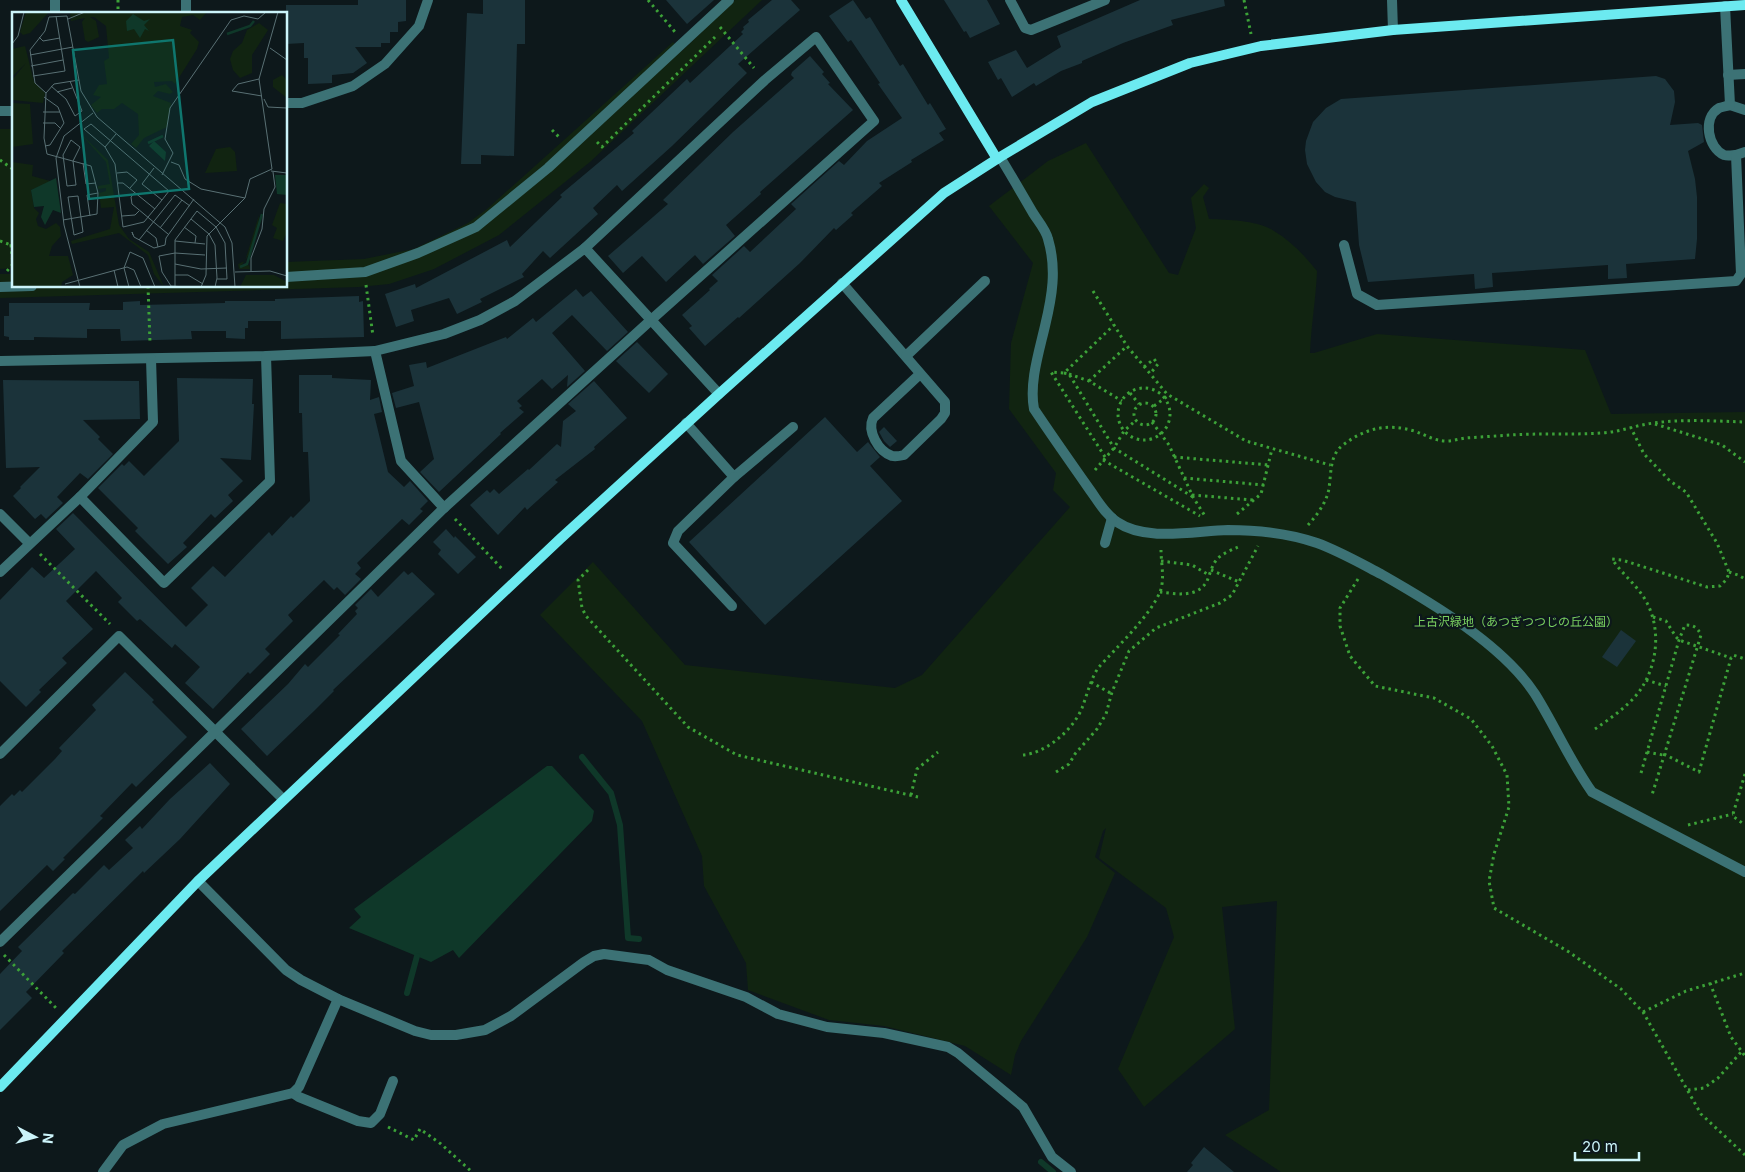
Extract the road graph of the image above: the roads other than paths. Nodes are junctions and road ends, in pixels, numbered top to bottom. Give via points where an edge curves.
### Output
1 (428, 0) edge
2 (728, 0) edge
3 (901, 0) edge
4 (1010, 0) edge
5 (1105, 0) edge
6 (1392, 0) edge
7 (1725, 6) junction
8 (1745, 6) edge
9 (1393, 30) junction
10 (1745, 74) edge
11 (1728, 75) junction
12 (288, 103) edge
13 (1730, 105) junction
14 (1745, 110) edge
15 (1741, 154) edge
16 (998, 158) junction
17 (1344, 245) dead end
18 (585, 248) junction
19 (288, 277) edge
20 (985, 281) dead end
21 (842, 283) junction
22 (651, 320) junction
23 (375, 351) junction
24 (266, 356) junction
25 (906, 356) junction
26 (151, 359) junction
27 (0, 361) edge
28 (920, 374) junction
29 (719, 394) junction
30 (686, 423) junction
31 (793, 427) dead end
32 (734, 477) junction
33 (80, 497) junction
34 (444, 508) junction
35 (0, 514) edge
36 (1112, 518) junction
37 (29, 543) junction
38 (1105, 543) dead end
39 (0, 572) edge
40 (732, 606) dead end
41 (214, 731) junction
42 (0, 754) edge
43 (283, 799) junction
44 (1745, 872) edge
45 (198, 881) junction
46 (0, 942) edge
47 (338, 999) junction
48 (393, 1081) dead end
49 (0, 1087) edge
50 (293, 1093) junction
51 (103, 1172) edge
52 (1071, 1172) edge

1 - 12 street via 419,26 385,64 352,86 302,103
2 - 19 street via 548,168 476,227 365,272
3 - 16 street
4 - 5 street via 1025,28 1031,30
6 - 9 street
7 - 8 street
7 - 9 street
7 - 11 street
9 - 16 street via 1254,48 1190,63 1092,102
10 - 11 street
11 - 13 street
13 - 14 street
13 - 15 street via 1717,109 1710,118 1708,133 1715,148 1725,155
15 - 17 street via 1741,274 1736,281 1377,306 1357,294
16 - 21 street via 944,193
16 - 36 street via 1048,238 1052,257 1053,294 1032,403
18 - 22 street
18 - 22 street via 764,80 816,37 874,121
18 - 23 street via 515,301 480,320 444,334
20 - 25 street
21 - 25 street
21 - 29 street
22 - 29 street
22 - 34 street
23 - 24 street
23 - 34 street via 401,461
24 - 26 street
24 - 33 street via 270,481 164,584
25 - 28 street
26 - 27 street
26 - 33 street via 153,422
28 - 28 street via 945,402 945,414 904,455 892,456 872,436 870,424
29 - 30 street
30 - 32 street
30 - 43 street
31 - 32 street
32 - 40 street via 678,531 673,543
33 - 37 street
34 - 41 street
35 - 37 street
36 - 38 street
36 - 44 street via 1144,532 1161,534 1226,530 1297,536 1366,566 1424,599 1497,651 1514,667 1534,694 1592,792
37 - 39 street
41 - 42 street via 119,636
41 - 43 street
41 - 46 street
43 - 45 street
45 - 47 street via 286,970
45 - 49 street
47 - 50 street via 299,1087
47 - 52 street via 415,1031 456,1035 485,1030 511,1016 594,956 604,954 649,960 778,1014 827,1027 884,1033 948,1047 1023,1107 1052,1157
48 - 50 street via 380,1114 370,1122 358,1121
50 - 51 street via 163,1124 123,1145

